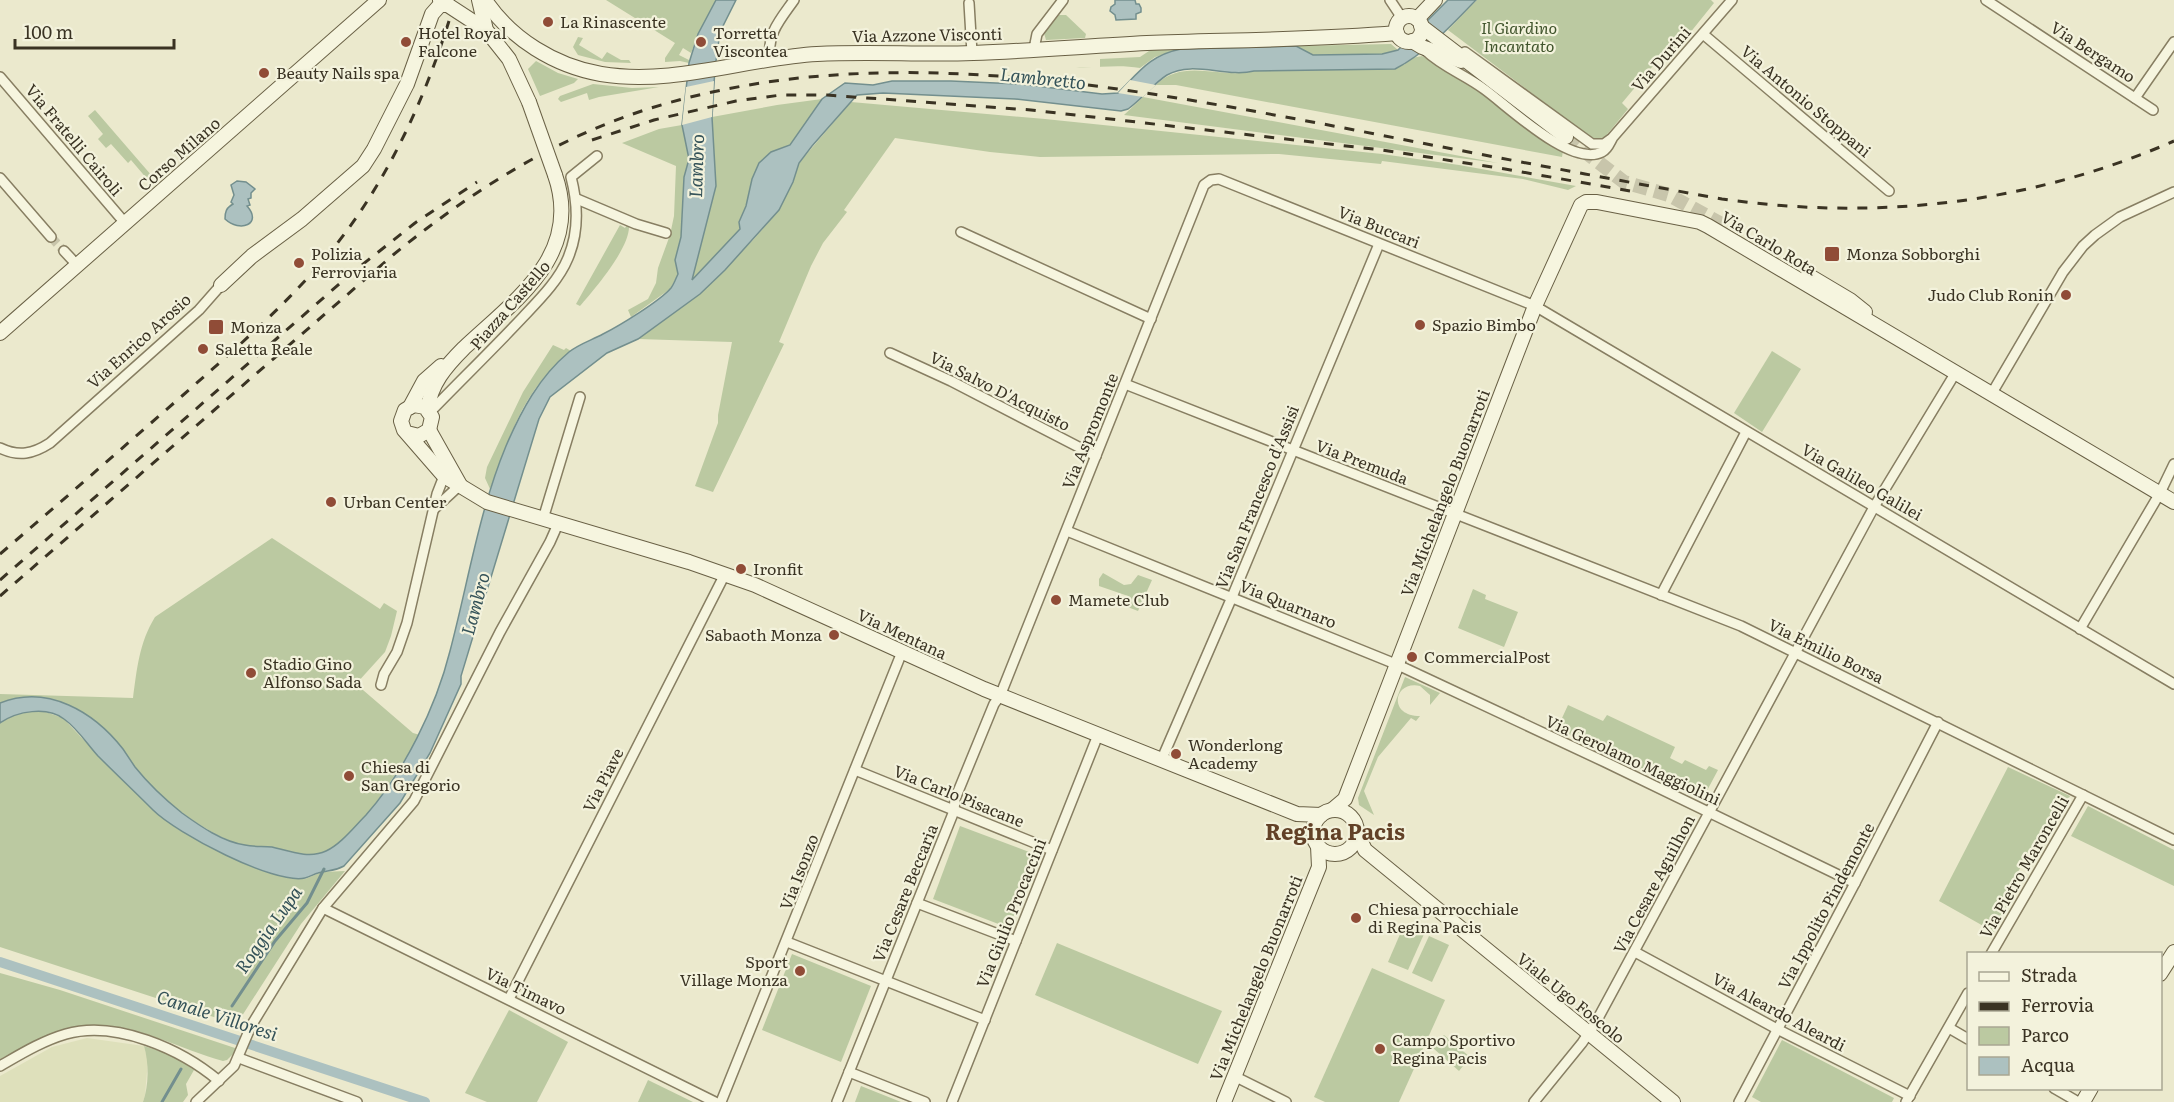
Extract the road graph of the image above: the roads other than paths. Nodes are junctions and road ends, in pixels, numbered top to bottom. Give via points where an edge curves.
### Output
1 (379, 0) edge
2 (468, 0) edge
3 (794, 0) edge
4 (1063, 0) edge
5 (1390, 0) edge
6 (1435, 0) edge
7 (1732, 0) edge
8 (1986, 0) edge
9 (444, 3) edge
10 (482, 3) edge
11 (969, 3) dead end
12 (363, 5) edge
13 (1402, 18) junction
14 (1419, 23) junction
15 (486, 30) junction
16 (1703, 34) junction
17 (1408, 40) junction
18 (1443, 41) junction
19 (2174, 42) edge
20 (1034, 49) junction
21 (972, 53) junction
22 (770, 59) junction
23 (1468, 64) junction
24 (0, 77) edge
25 (2135, 98) junction
26 (2153, 110) dead end
27 (1613, 137) junction
28 (1567, 138) junction
29 (597, 156) dead end
30 (0, 177) edge
31 (1211, 180) joint
32 (1889, 191) dead end
33 (2174, 192) edge
34 (577, 199) junction
35 (1586, 202) joint
36 (125, 223) junction
37 (1725, 226) tunnel mouth
38 (961, 232) dead end
39 (666, 233) dead end
40 (51, 237) tunnel mouth
41 (1379, 244) junction
42 (64, 251) tunnel mouth
43 (78, 265) junction
44 (221, 285) joint
45 (1535, 306) junction
46 (1150, 318) junction
47 (1890, 332) junction
48 (0, 333) edge
49 (890, 353) dead end
50 (453, 359) junction
51 (1956, 372) junction
52 (1125, 384) junction
53 (1992, 393) junction
54 (580, 397) dead end
55 (410, 406) junction
56 (429, 411) junction
57 (429, 430) junction
58 (1746, 432) junction
59 (407, 433) junction
60 (0, 448) edge
61 (1292, 451) junction
62 (1096, 456) junction
63 (2174, 464) edge
64 (448, 473) junction
65 (460, 485) junction
66 (2160, 493) junction
67 (2174, 502) edge
68 (1874, 507) junction
69 (434, 509) junction
70 (1454, 514) junction
71 (543, 519) junction
72 (558, 524) junction
73 (1067, 531) junction
74 (725, 574) junction
75 (1661, 595) junction
76 (1232, 597) junction
77 (2080, 629) junction
78 (902, 652) junction
79 (1796, 652) junction
80 (1398, 665) junction
81 (2174, 684) edge
82 (381, 685) dead end
83 (1000, 696) junction
84 (1938, 722) junction
85 (1098, 735) junction
86 (1161, 760) junction
87 (855, 770) junction
88 (2084, 795) junction
89 (1345, 799) junction
90 (954, 811) junction
91 (1708, 812) junction
92 (1327, 813) junction
93 (1297, 814) junction
94 (1349, 815) junction
95 (1313, 831) junction
96 (1357, 833) junction
97 (2174, 840) edge
98 (1318, 846) junction
99 (1052, 850) junction
100 (1365, 850) junction
101 (1342, 851) junction
102 (1319, 867) junction
103 (1855, 883) junction
104 (917, 903) junction
105 (323, 908) junction
106 (1016, 941) junction
107 (787, 942) junction
108 (1635, 952) junction
109 (1992, 952) edge
110 (2174, 952) edge
111 (2162, 971) edge
112 (886, 981) junction
113 (1967, 995) edge
114 (510, 999) junction
115 (985, 1020) junction
116 (1949, 1028) junction
117 (1777, 1029) junction
118 (1588, 1034) junction
119 (1967, 1038) edge
120 (239, 1058) junction
121 (0, 1066) edge
122 (849, 1072) junction
123 (1234, 1076) junction
124 (219, 1081) junction
125 (2056, 1090) edge
126 (1908, 1099) edge
127 (196, 1102) edge
128 (357, 1102) edge
129 (715, 1102) edge
130 (721, 1102) edge
131 (837, 1102) edge
132 (925, 1102) edge
133 (952, 1102) edge
134 (1224, 1102) edge
135 (1286, 1102) edge
136 (1534, 1102) edge
137 (1673, 1102) edge
138 (1738, 1102) edge
139 (2078, 1102) edge

1 - 12 street, Corso Milano
2 - 10 street
2 - 15 street
3 - 22 street via 769,40
4 - 20 street via 1037,34
5 - 13 street
6 - 14 street
7 - 16 street, Via Durini
8 - 25 street, Via Bergamo
9 - 15 street
9 - 44 street, Via Enrico Arosio via 432,14 408,84 369,158 351,178
10 - 15 street
10 - 22 street, Via Azzone Visconti via 523,40 591,72 631,76 688,73
11 - 21 street
12 - 36 street, Corso Milano
13 - 14 street via 1408,16
13 - 17 street via 1398,22
14 - 17 street via 1418,37
14 - 18 street
15 - 50 street, bridge via 509,59 529,102 555,175 562,202 561,224 550,259 527,289
16 - 27 street, Via Durini
16 - 32 street, Via Antonio Stoppani
17 - 20 street, Via Azzone Visconti via 1316,39
17 - 23 street
17 - 28 street via 1483,88 1547,138
18 - 23 street
18 - 28 street via 1464,51
19 - 25 street
20 - 21 street, Via Azzone Visconti
21 - 22 street, Via Azzone Visconti via 827,54
23 - 28 street
24 - 36 street, Via Fratelli Cairoli
25 - 26 street, Via Bergamo
27 - 28 street via 1604,144
27 - 28 street, Via Durini via 1605,150 1596,154 1586,153
29 - 34 street, Piazza Castello via 571,177
30 - 40 street
31 - 41 street, Via Buccari via 1220,179
31 - 46 street, Via Aspromonte via 1204,185
33 - 53 street via 2120,217 2083,246 2063,272
34 - 39 street
34 - 56 street, Piazza Castello via 573,243 561,272 532,307
35 - 45 street, Via Michelangelo Buonarroti via 1581,205
35 - 47 street, Via Carlo Rota via 1700,222
36 - 43 street, Corso Milano
37 - 47 street, Via Carlo Rota via 1850,300
38 - 46 street
41 - 45 street, Via Buccari
41 - 61 street, Via San Francesco d'Assisi
42 - 43 street
43 - 48 street, Corso Milano
44 - 60 street, Via Enrico Arosio via 172,335 50,443 38,451 21,454
45 - 58 street, Via Galileo Galilei
45 - 70 street, Via Michelangelo Buonarroti
46 - 52 street, Via Aspromonte
47 - 51 street, Via Carlo Rota
49 - 62 street, Via Salvo D'Acquisto
50 - 55 street via 424,381
50 - 56 street via 431,390
51 - 53 street, Via Carlo Rota
51 - 68 street, Via Cesare Aguilhon
52 - 61 street, Via Premuda
52 - 62 street, Via Aspromonte
53 - 66 street, Via Carlo Rota
54 - 71 street
55 - 56 street via 421,405
55 - 59 street via 401,418
56 - 57 street
57 - 59 street via 419,436
57 - 64 street
58 - 68 street, Via Galileo Galilei
58 - 75 street
59 - 64 street
61 - 70 street, Via Premuda
61 - 76 street, Via San Francesco d'Assisi
62 - 73 street, Via Aspromonte
63 - 66 street
64 - 65 street, Via Mentana
64 - 69 street
65 - 69 street
65 - 71 street, Via Mentana via 487,502
66 - 67 street, Via Carlo Rota
66 - 77 street
68 - 77 street, Via Galileo Galilei
68 - 79 street, Via Cesare Aguilhon
69 - 82 street via 402,639
70 - 75 street, Via Emilio Borsa
70 - 80 street, Via Michelangelo Buonarroti
71 - 72 street, Via Mentana
72 - 74 street, Via Mentana
72 - 105 street via 414,801
73 - 76 street, Via Quarnaro
73 - 83 street, Via Aspromonte
74 - 78 street, Via Mentana
74 - 114 street, Via Piave
75 - 79 street, Via Emilio Borsa
76 - 80 street, Via Quarnaro
76 - 86 street, Via San Francesco d'Assisi
77 - 81 street, Via Galileo Galilei
78 - 83 street, Via Mentana
78 - 87 street, Via Isonzo
79 - 84 street, Via Emilio Borsa
79 - 91 street, Via Cesare Aguilhon
80 - 89 street, Via Michelangelo Buonarroti
80 - 91 street, Via Gerolamo Maggiolini
83 - 85 street, Via Mentana
83 - 90 street, Via Cesare Beccaria via 955,799
84 - 88 street, Via Emilio Borsa
84 - 103 street, Via Ippolito Pindemonte
85 - 86 street, Via Mentana
85 - 99 street, Via Giulio Procaccini
86 - 93 street, Via Mentana
87 - 90 street, Via Carlo Pisacane
87 - 107 street, Via Isonzo
88 - 97 street, Via Emilio Borsa
88 - 109 street, Via Pietro Maroncelli
89 - 92 street, Via Michelangelo Buonarroti
89 - 94 street
90 - 99 street, Via Carlo Pisacane
90 - 104 street, Via Cesare Beccaria
91 - 103 street, Via Gerolamo Maggiolini
91 - 108 street, Via Cesare Aguilhon
92 - 93 street, Via Mentana
92 - 94 street via 1341,811
92 - 95 street via 1316,821
93 - 95 street, Via Mentana
94 - 96 street
95 - 98 street
96 - 100 street, Viale Ugo Foscolo
96 - 101 street via 1354,843
98 - 101 street via 1325,851
98 - 102 street, Via Michelangelo Buonarroti
99 - 106 street, Via Giulio Procaccini
100 - 101 street
100 - 118 street, Viale Ugo Foscolo
101 - 102 street, Via Michelangelo Buonarroti via 1328,857
102 - 123 street, Via Michelangelo Buonarroti
103 - 117 street, Via Ippolito Pindemonte
104 - 106 street
104 - 112 street, Via Cesare Beccaria
105 - 114 street, Via Timavo
105 - 120 street via 248,1032
106 - 115 street, Via Giulio Procaccini
107 - 112 street
107 - 130 street, Via Isonzo
108 - 117 street, Via Aleardo Aleardi
108 - 118 street, Via Cesare Aguilhon
110 - 111 street
112 - 115 street
112 - 122 street, Via Cesare Beccaria
113 - 116 street
114 - 129 street, Via Timavo
115 - 133 street, Via Giulio Procaccini
116 - 119 street
116 - 126 street
117 - 126 street, Via Aleardo Aleardi
117 - 138 street, Via Ippolito Pindemonte
118 - 136 street, Via Cesare Aguilhon
118 - 137 street, Viale Ugo Foscolo
120 - 124 street
120 - 128 street
121 - 124 street via 46,1041 93,1030 109,1031 163,1047 201,1066
122 - 131 street, Via Cesare Beccaria
122 - 132 street
123 - 134 street, Via Michelangelo Buonarroti
123 - 135 street
124 - 127 street
125 - 139 street

